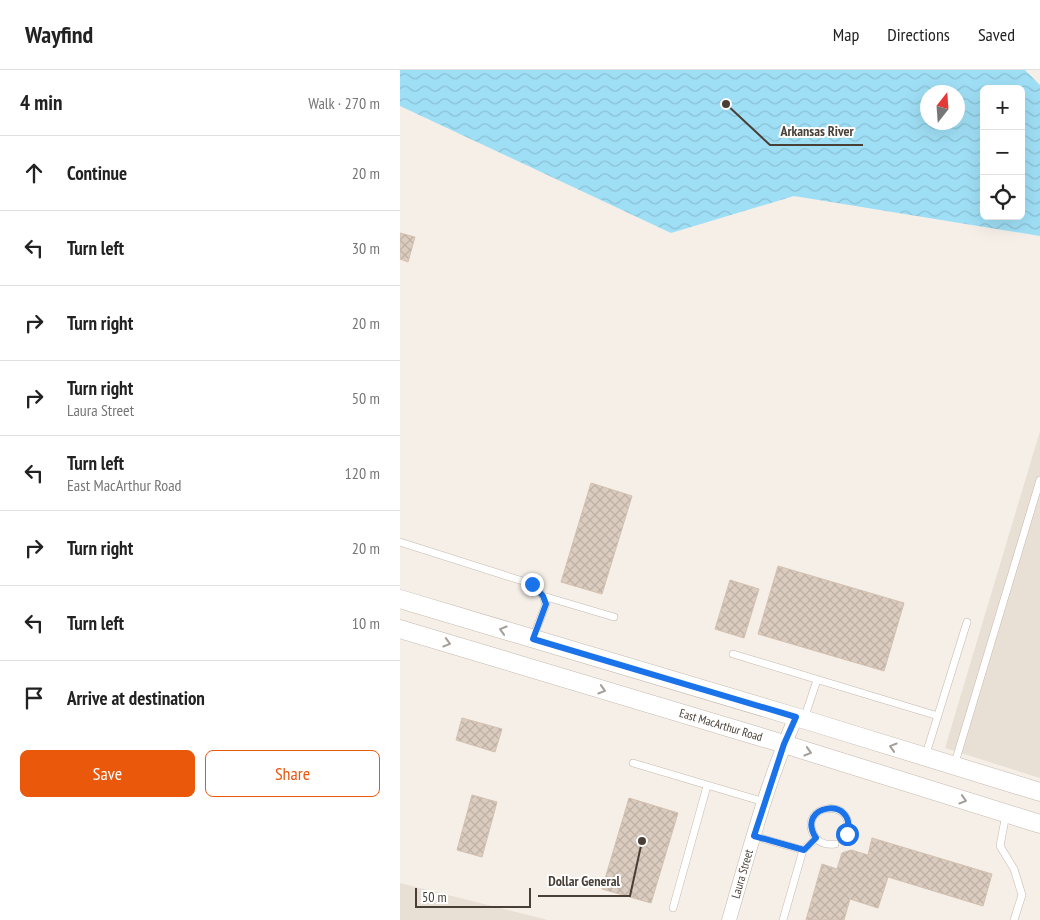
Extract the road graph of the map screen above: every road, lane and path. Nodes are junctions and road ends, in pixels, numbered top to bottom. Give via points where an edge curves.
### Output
1 (1040, 480) edge
2 (400, 542) edge
3 (543, 596) junction
4 (400, 599) edge
5 (614, 617) dead end
6 (967, 622) dead end
7 (400, 629) edge
8 (533, 639) junction
9 (733, 654) dead end
10 (817, 680) junction
11 (938, 716) junction
12 (800, 718) junction
13 (784, 744) junction
14 (925, 757) junction
15 (633, 763) dead end
16 (954, 766) junction
17 (707, 786) junction
18 (1040, 792) edge
19 (764, 802) junction
20 (1006, 814) junction
21 (1040, 824) edge
22 (847, 834) dead end
23 (754, 836) junction
24 (816, 838) junction
25 (835, 844) dead end
26 (804, 850) junction
27 (673, 908) dead end
28 (729, 920) edge
29 (782, 920) edge
30 (1014, 920) edge

1 - 16 lane
2 - 3 lane via 532,584
3 - 5 lane
3 - 8 lane via 546,604
8 -> 4 street
6 - 11 lane
7 -> 13 street, East MacArthur Road
8 - 12 street
9 - 10 lane
10 - 11 lane
10 - 12 lane
11 - 14 lane
12 - 13 street, Laura Street
14 -> 12 street
13 - 19 street, Laura Street
13 -> 20 street, East MacArthur Road
14 - 16 street
15 - 17 lane
16 - 18 street
17 - 19 lane
17 - 27 lane
19 - 23 street, Laura Street
20 - 21 street, East MacArthur Road
20 - 30 lane via 1000,846 1014,868 1022,895
22 - 24 lane via 846,816 836,808 824,808 812,822
23 - 26 lane
23 - 28 street, Laura Street
24 - 25 lane
24 - 26 lane
26 - 29 lane

